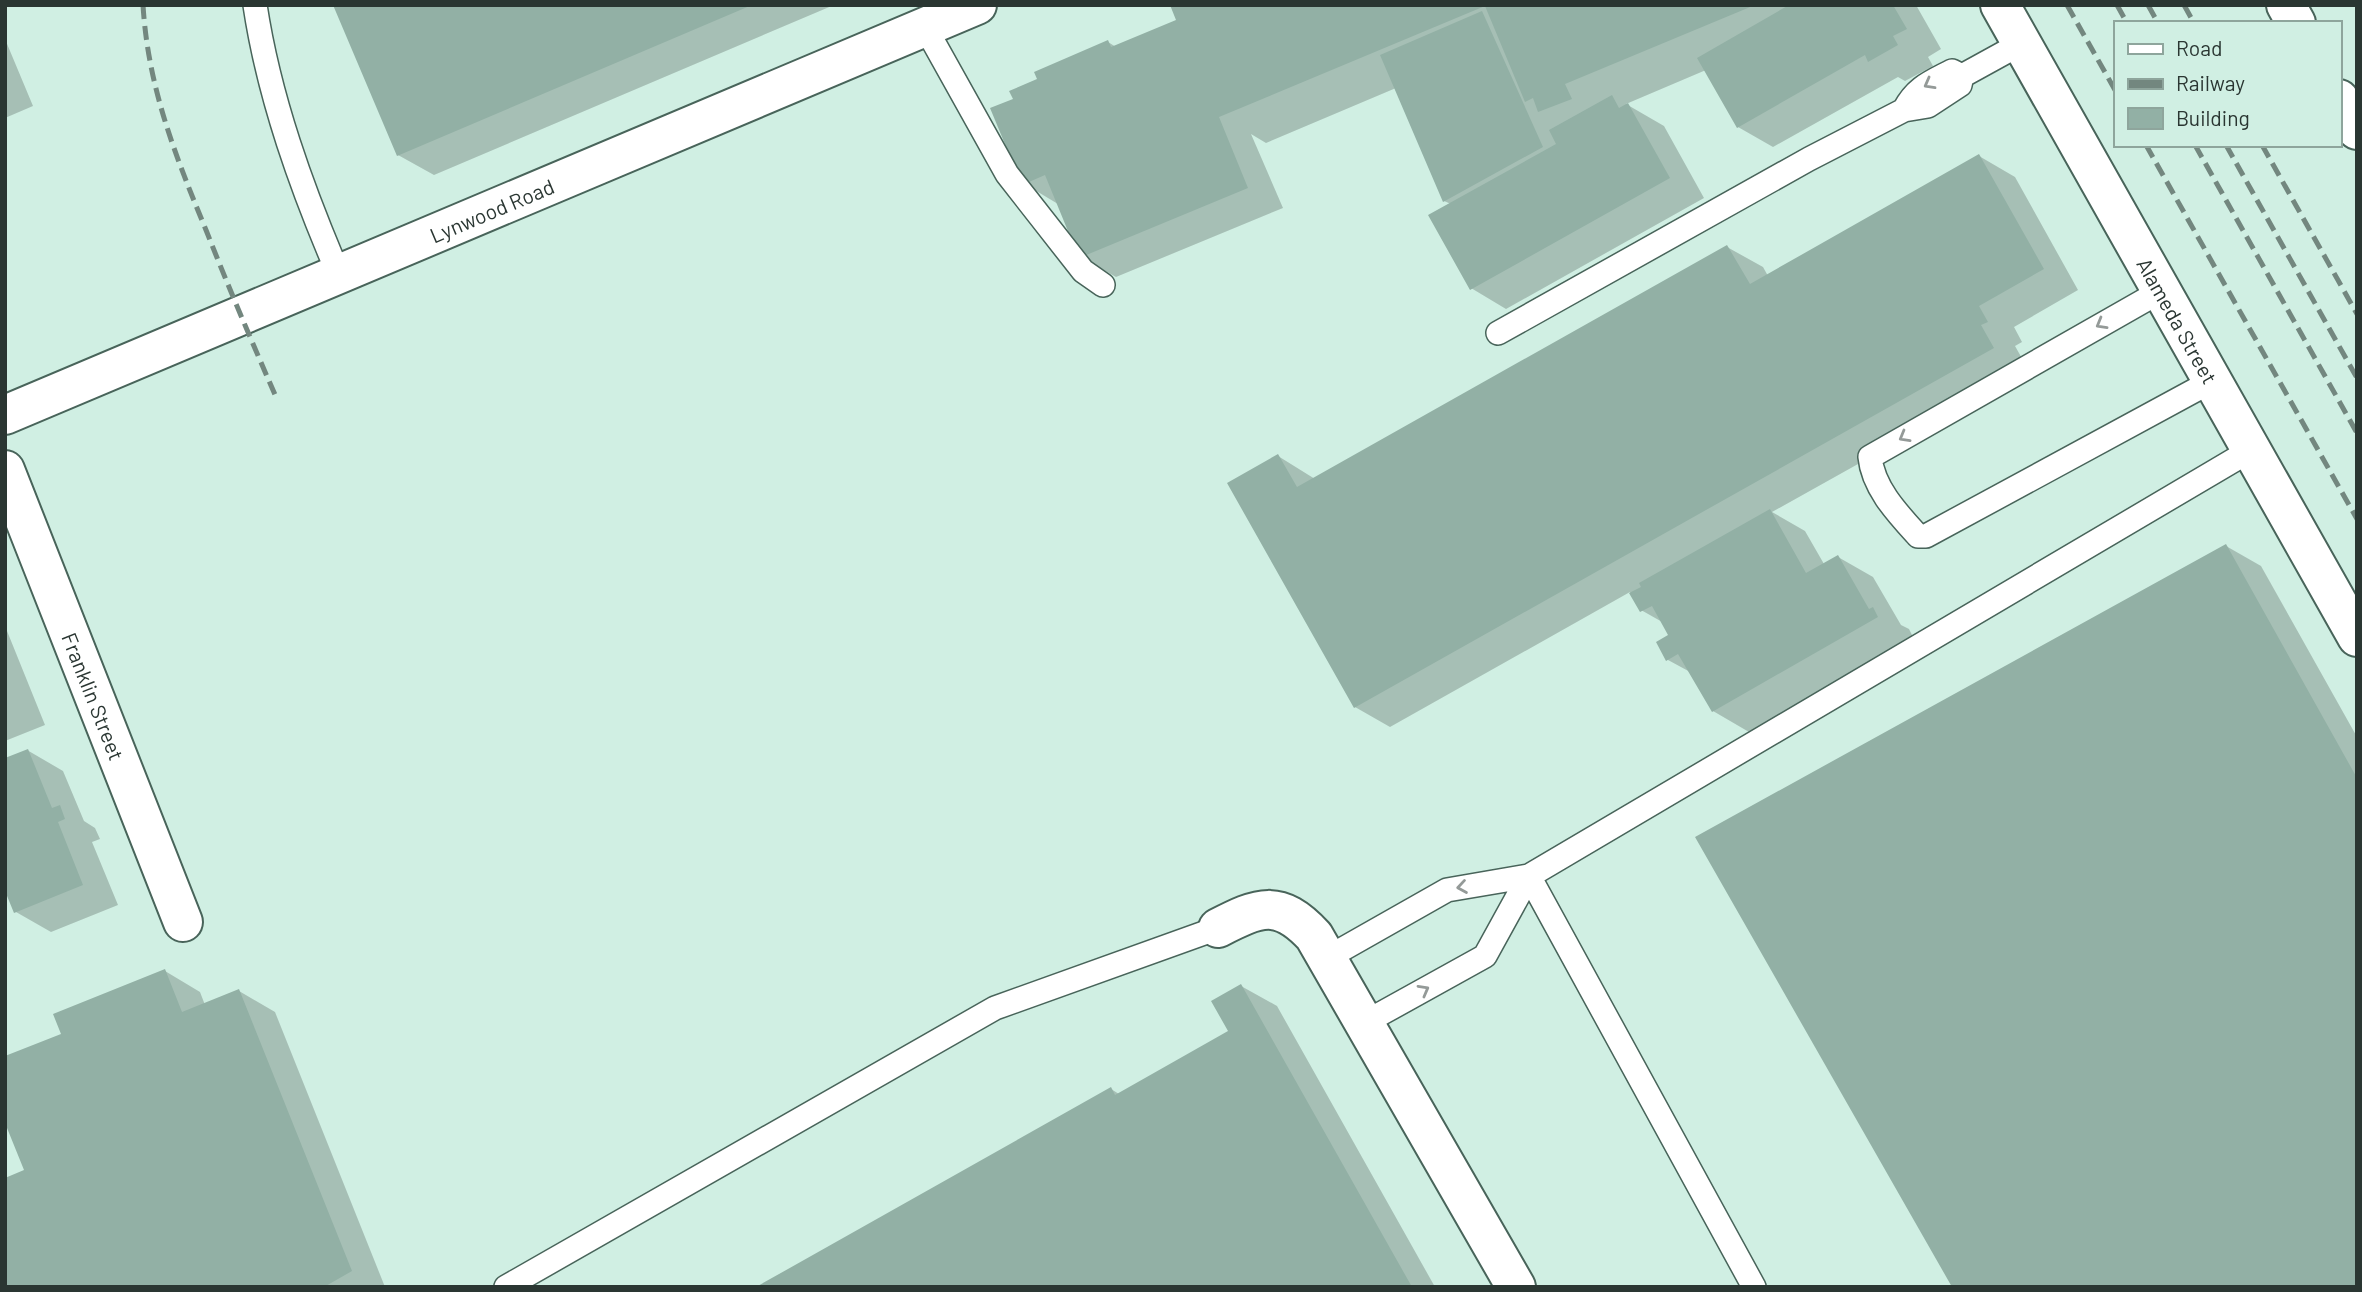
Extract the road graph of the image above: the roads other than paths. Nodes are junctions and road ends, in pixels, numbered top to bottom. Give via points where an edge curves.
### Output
1 (255, 5) edge
2 (978, 5) edge
3 (2000, 5) edge
4 (2286, 5) edge
5 (2295, 21) edge
6 (925, 27) junction
7 (2022, 43) junction
8 (339, 275) junction
9 (1103, 285) dead end
10 (2161, 290) junction
11 (1498, 333) dead end
12 (2212, 381) junction
13 (5, 415) edge
14 (2251, 450) junction
15 (5, 470) edge
16 (2357, 637) edge
17 (1529, 876) junction
18 (183, 922) dead end
19 (1218, 928) joint
20 (1327, 958) junction
21 (1364, 1023) junction
22 (506, 1287) edge
23 (1516, 1287) edge
24 (1754, 1287) edge

1 - 8 lane via 289,143
2 - 6 street, Lynwood Road
3 - 7 street, Alameda Street
4 - 5 street
6 - 8 street, Lynwood Road
6 - 9 lane via 1007,174 1083,271
7 - 10 street, Alameda Street
7 - 11 lane via 1962,76 1952,71 1919,89 1904,110
8 - 13 street, Lynwood Road
10 - 12 street, Alameda Street
10 -> 12 lane via 1870,457 1871,470 1894,511 1918,536 1926,536
12 - 14 street, Alameda Street
14 - 16 street, Alameda Street
14 - 17 lane
15 - 18 street, Franklin Street
17 -> 20 lane via 1447,890
21 -> 17 lane via 1485,956
17 - 24 lane
19 - 20 street via 1249,912 1276,911 1303,925
19 - 22 lane via 995,1008
20 - 21 street
21 - 23 street

